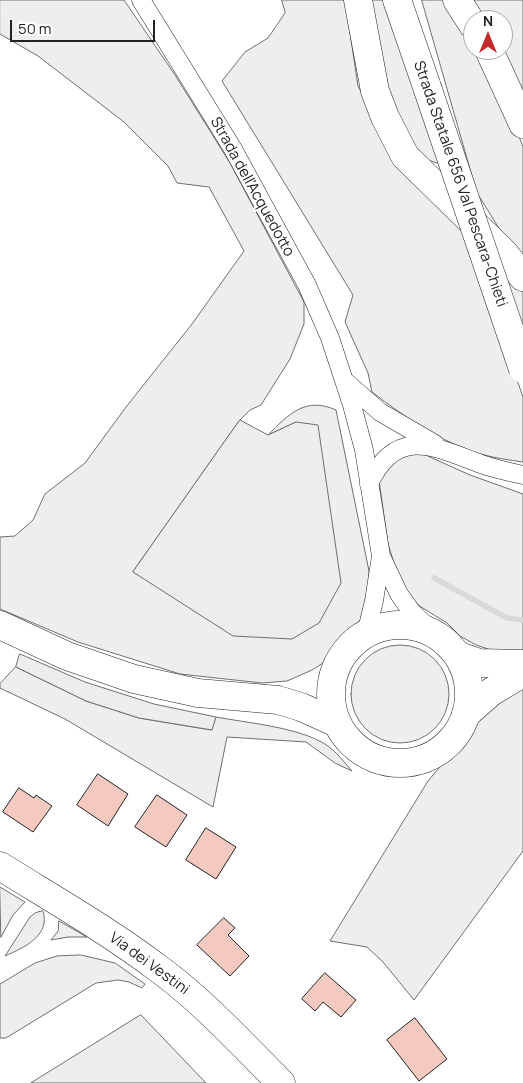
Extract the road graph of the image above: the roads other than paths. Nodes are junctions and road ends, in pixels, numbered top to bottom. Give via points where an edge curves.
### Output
1 (141, 0) edge
2 (358, 0) edge
3 (397, 0) edge
4 (493, 60) edge
5 (523, 124) edge
6 (523, 277) edge
7 (523, 368) edge
8 (346, 382) junction
9 (447, 451) junction
10 (523, 475) edge
11 (370, 484) junction
12 (381, 556) junction
13 (0, 625) edge
14 (434, 633) junction
15 (366, 634) junction
16 (458, 656) junction
17 (523, 664) edge
18 (335, 669) junction
19 (523, 673) edge
20 (278, 700) junction
21 (466, 714) junction
22 (337, 722) junction
23 (0, 866) edge
24 (281, 1083) edge

1 - 8 street, Strada dell'Acquedotto via 233,149 307,286
2 - 6 main road via 375,91 405,156 504,253
3 - 7 main road, Strada Statale 656 Val Pescara-Chieti, bridge
4 - 5 main road
8 - 9 street, Strada dell'Acquedotto via 380,412
8 - 11 street, Strada dell'Acquedotto
9 - 10 street, Strada dell'Acquedotto
9 - 11 street, Strada dell'Acquedotto via 424,445 400,449 386,458
11 - 12 street, Strada dell'Acquedotto
12 - 14 street, Strada dell'Acquedotto via 411,611
12 - 15 street, Strada dell'Acquedotto
13 - 20 main road via 67,656 134,679 198,693
14 - 15 main road via 411,626 388,626
14 - 16 main road
15 - 18 main road via 342,655
16 - 17 main road via 480,664
16 - 21 main road via 467,675 470,695
18 - 20 main road via 317,683
18 - 22 main road via 331,705
19 - 21 main road via 491,692
20 - 22 main road
21 - 22 main road via 456,735 438,752 416,761 392,763 370,756 350,742
23 - 24 main road, Via dei Vestini via 160,969 195,998

